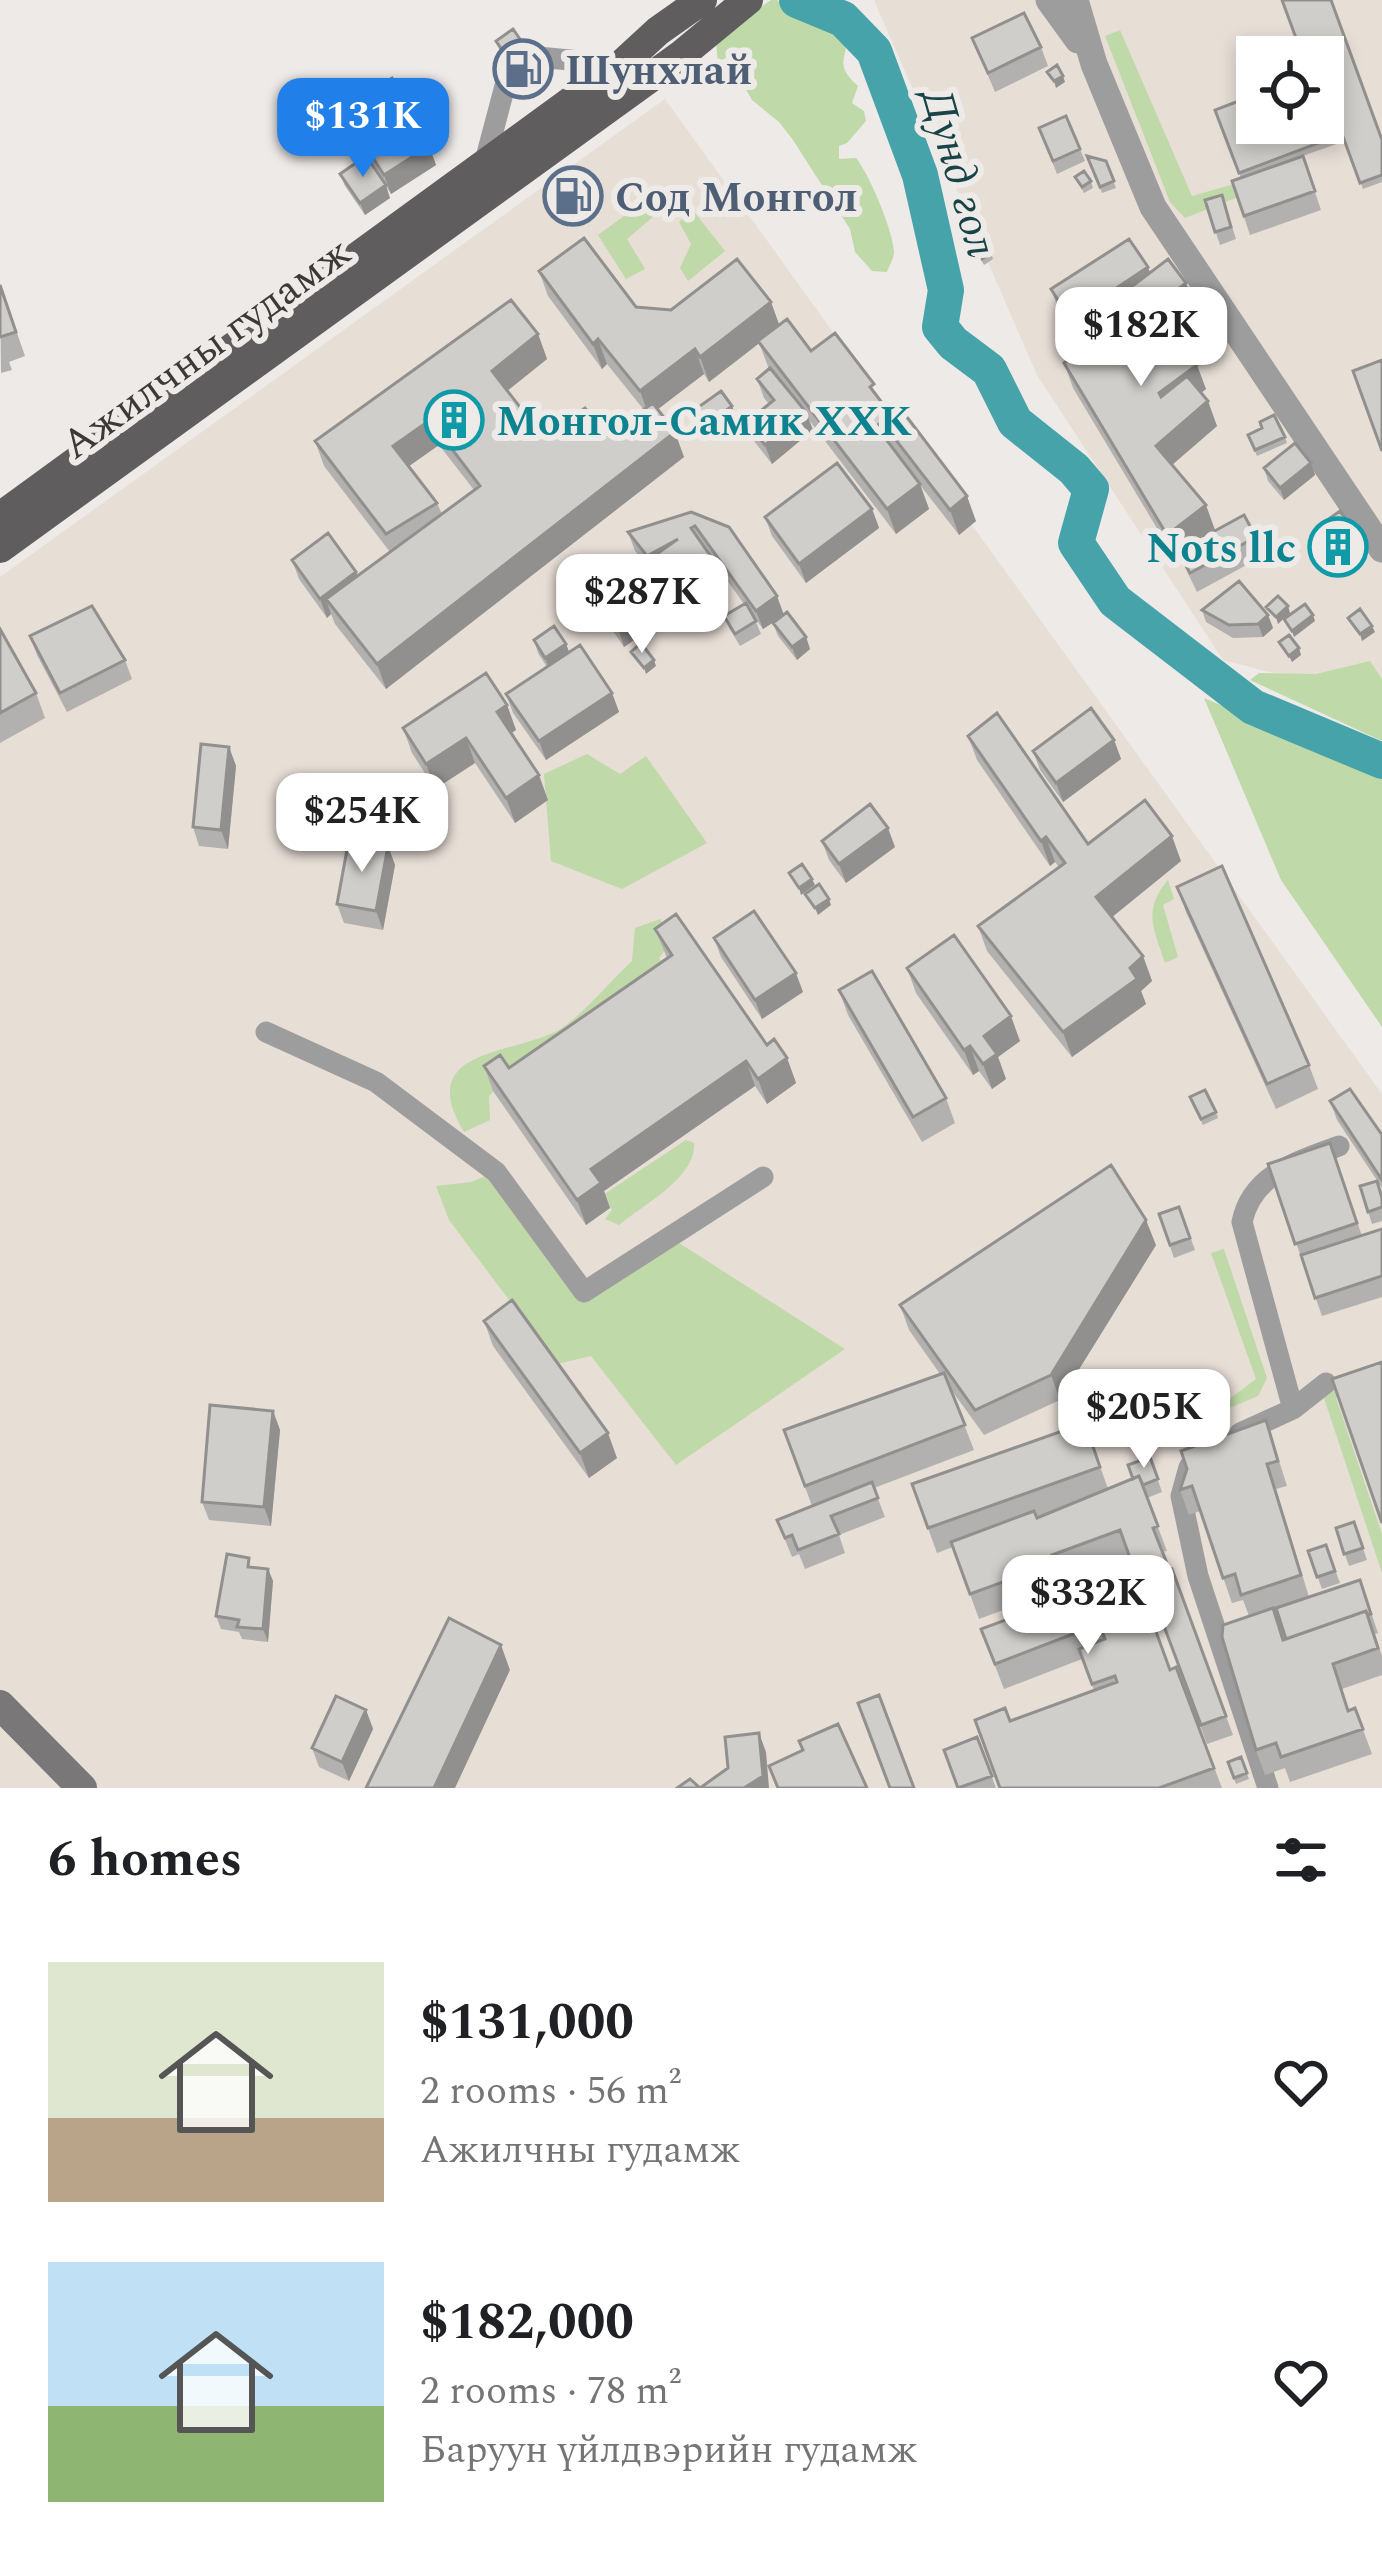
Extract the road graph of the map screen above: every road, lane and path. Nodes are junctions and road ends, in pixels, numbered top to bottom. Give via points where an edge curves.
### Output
1 (703, 0) edge
2 (748, 0) edge
3 (1049, 0) edge
4 (1075, 0) edge
5 (1094, 64) junction
6 (621, 65) junction
7 (484, 165) junction
8 (0, 517) edge
9 (0, 548) edge
10 (1382, 549) edge
11 (266, 1032) dead end
12 (1339, 1146) dead end
13 (763, 1177) dead end
14 (1326, 1383) dead end
15 (1293, 1409) junction
16 (0, 1705) edge
17 (82, 1788) edge
18 (1268, 1788) edge

1 - 6 main road, Ажилчны гудамж
2 - 9 main road, Ажилчны гудамж
3 - 5 street
4 - 5 street
5 - 10 street via 1154,207
6 - 7 main road, Ажилчны гудамж
6 - 7 street via 519,62
7 - 8 main road, Ажилчны гудамж
11 - 13 street via 376,1082 496,1172 584,1292
12 - 15 street via 1258,1184 1242,1222
14 - 15 street
15 - 18 street via 1207,1451 1188,1468 1181,1496 1198,1576
16 - 17 main road

